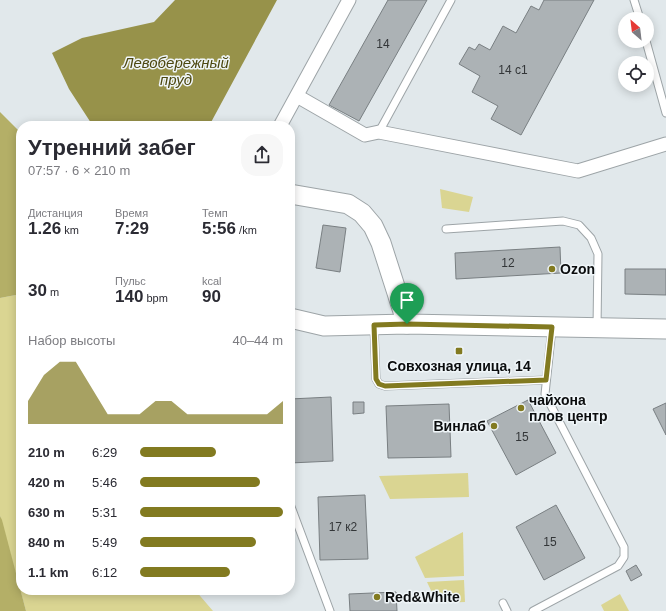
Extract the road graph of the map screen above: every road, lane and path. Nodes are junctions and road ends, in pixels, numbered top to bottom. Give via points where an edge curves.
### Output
1 (349, 0) edge
2 (451, 0) edge
3 (634, 0) edge
4 (638, 12) edge
5 (648, 48) edge
6 (297, 96) junction
7 (666, 112) edge
8 (283, 121) edge
9 (379, 132) junction
10 (666, 144) edge
11 (295, 195) edge
12 (446, 229) dead end
13 (295, 319) edge
14 (407, 324) junction
15 (374, 325) junction
16 (552, 327) junction
17 (597, 328) junction
18 (666, 329) edge
19 (546, 380) junction
20 (295, 517) edge
21 (503, 602) dead end
22 (330, 611) edge
23 (507, 611) edge
24 (533, 611) edge

1 - 6 street
2 - 9 lane
3 - 4 lane
5 - 7 lane
6 - 8 street
6 - 9 street via 365,135
9 - 10 street via 578,171
11 - 14 street via 348,204 362,213 373,226 381,243
12 - 17 lane via 563,221 579,225 591,238 598,254
13 - 15 street via 324,326
14 - 15 street
14 - 16 street
15 - 19 lane via 376,379 379,384 385,386
16 - 17 street
16 - 19 lane
17 - 18 street
19 - 24 lane via 545,394 548,401 624,547 624,557 618,566
20 - 22 lane
21 - 23 lane

